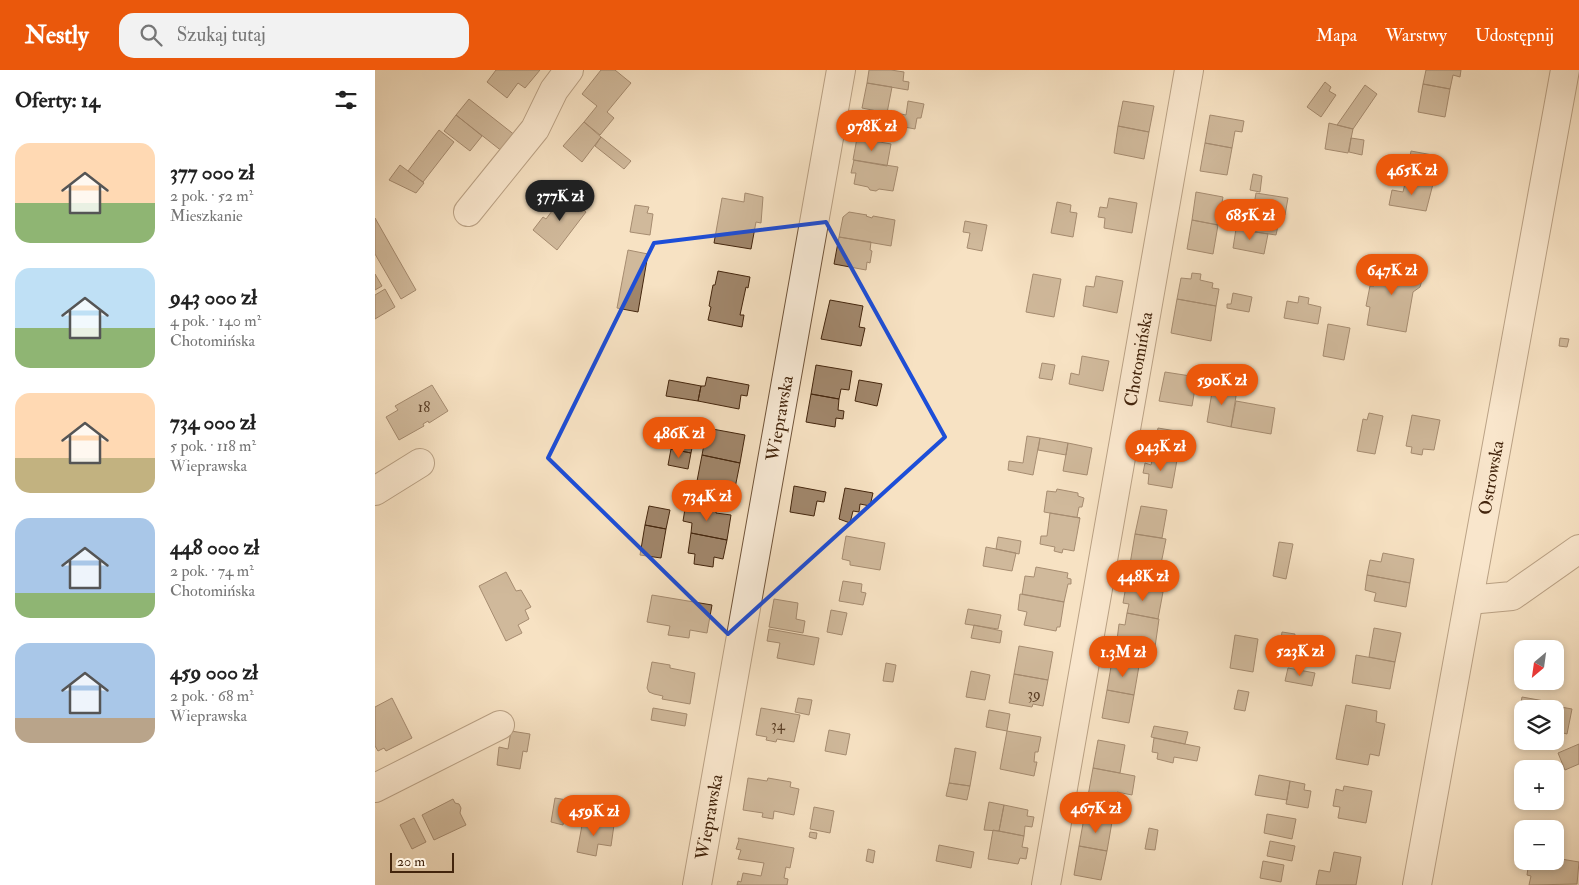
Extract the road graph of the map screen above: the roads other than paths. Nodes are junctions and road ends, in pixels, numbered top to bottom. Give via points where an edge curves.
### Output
1 (569, 70) edge
2 (841, 70) edge
3 (1189, 70) edge
4 (1565, 70) edge
5 (468, 212) dead end
6 (420, 463) dead end
7 (375, 490) edge
8 (1579, 550) edge
9 (1469, 600) junction
10 (500, 725) dead end
11 (375, 788) edge
12 (697, 885) edge
13 (1046, 885) edge
14 (1417, 885) edge

1 - 5 street via 554,90 535,128
2 - 12 street, Wieprawska
3 - 13 street, Chotomińska
4 - 9 street, Ostrowska
6 - 7 street
8 - 9 street via 1512,596
9 - 14 street, Ostrowska
10 - 11 street

